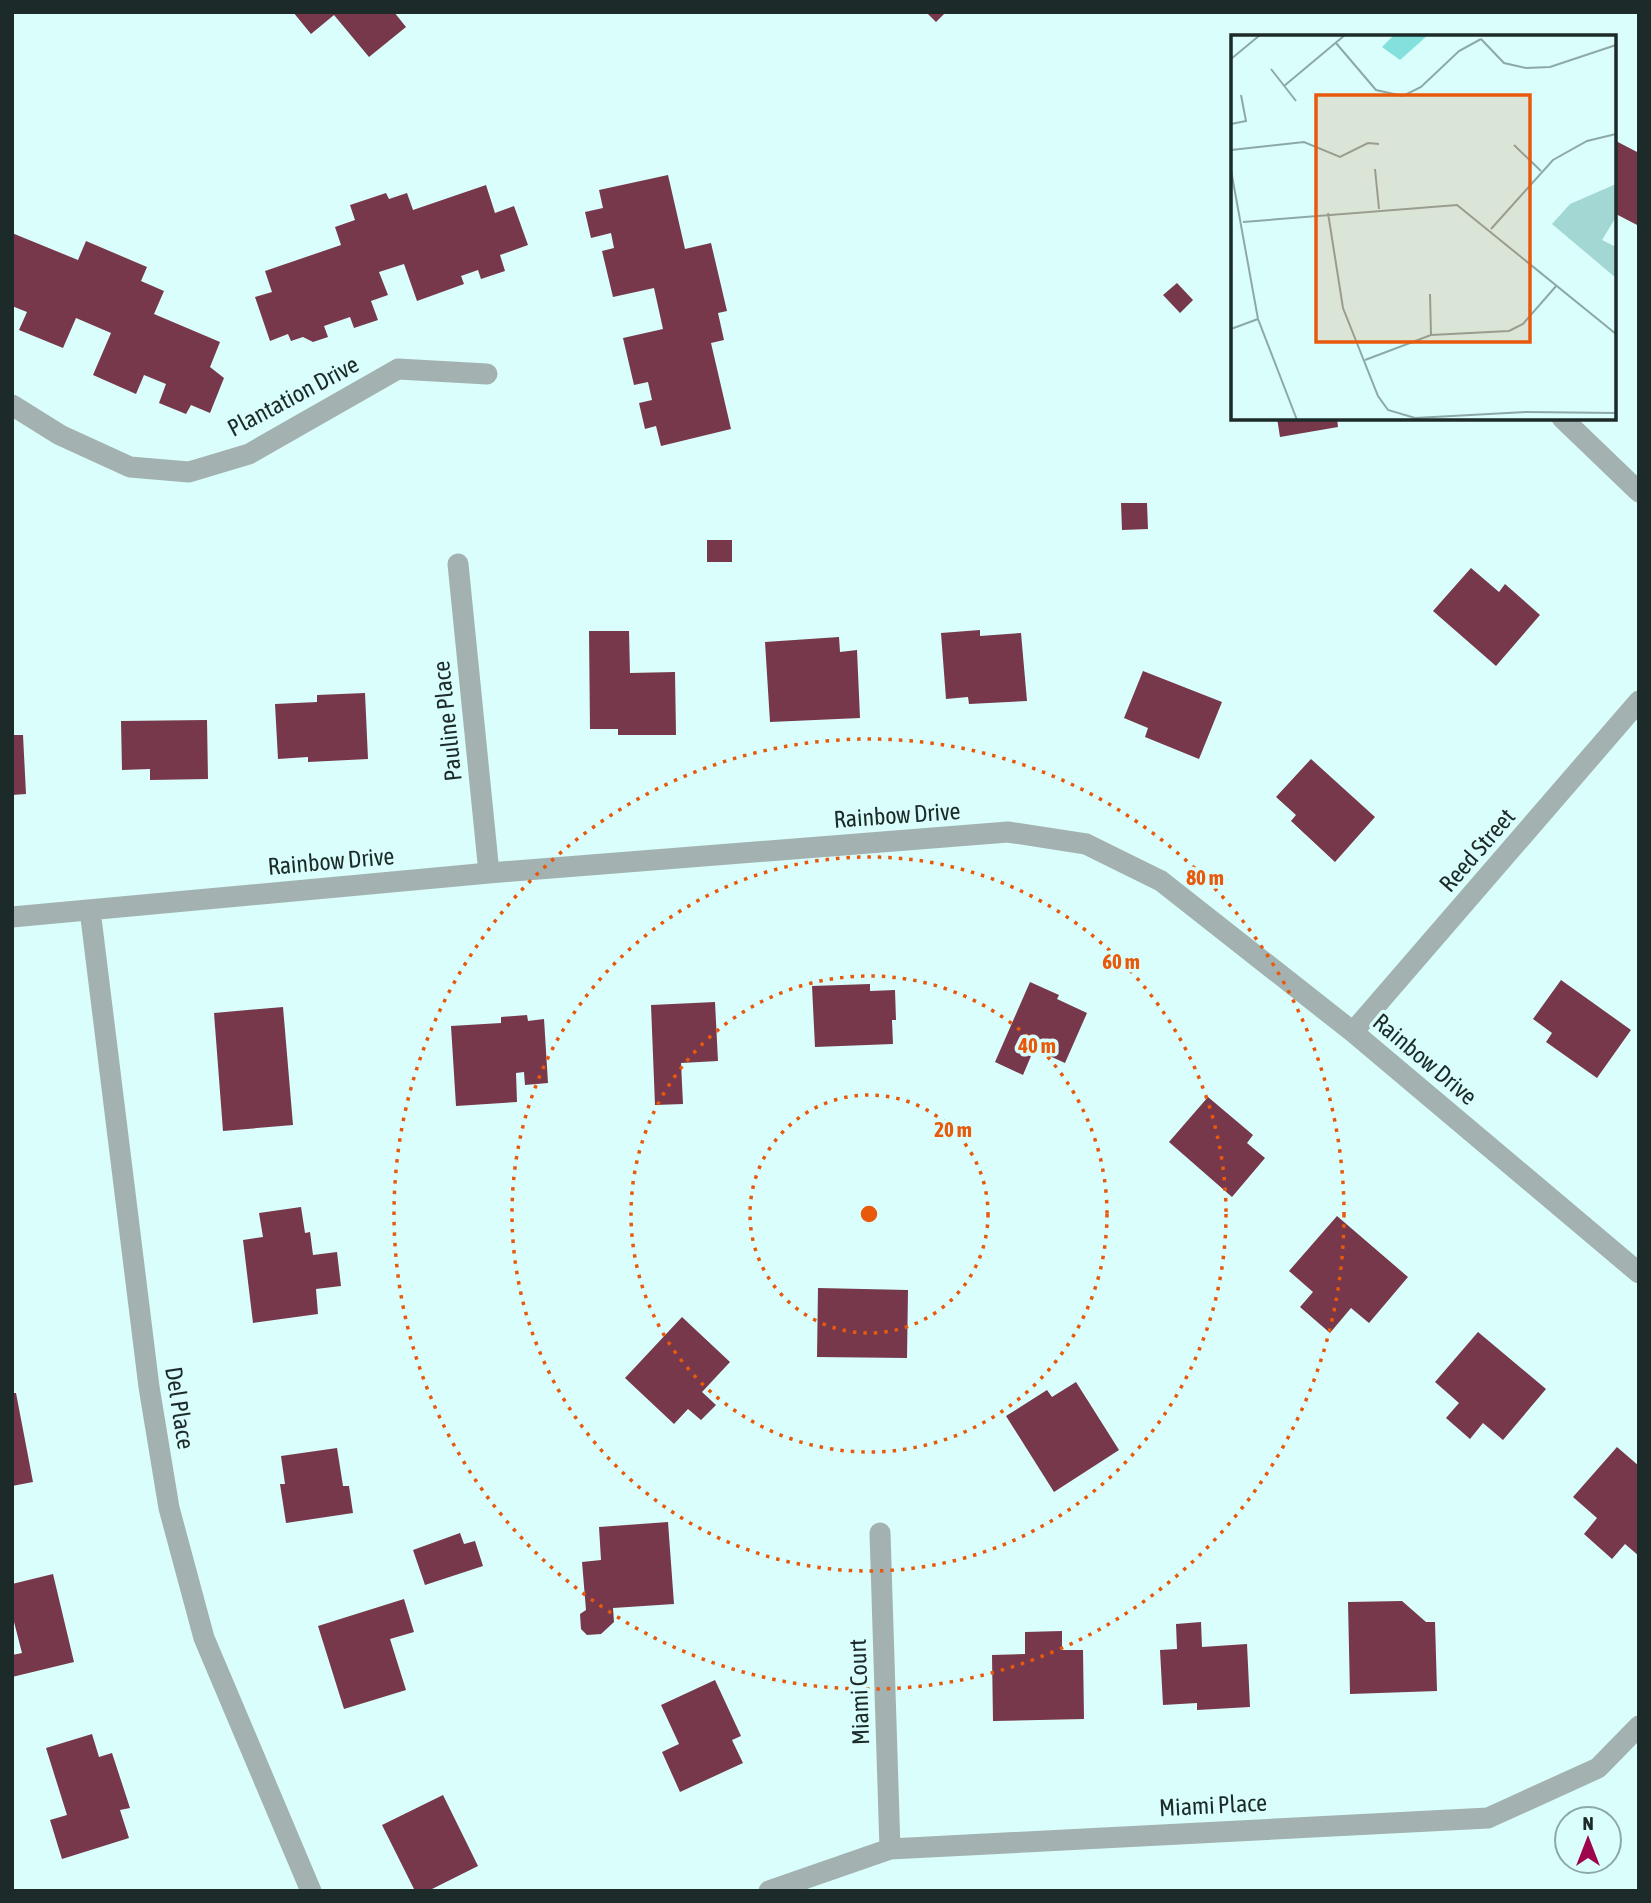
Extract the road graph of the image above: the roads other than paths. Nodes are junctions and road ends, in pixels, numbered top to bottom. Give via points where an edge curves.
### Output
1 (487, 374) dead end
2 (12, 405) edge
3 (1564, 420) edge
4 (1639, 492) edge
5 (458, 564) dead end
6 (1639, 701) edge
7 (489, 873) junction
8 (90, 910) junction
9 (12, 917) edge
10 (1353, 1032) junction
11 (1639, 1273) edge
12 (880, 1533) dead end
13 (1639, 1726) edge
14 (890, 1849) junction
15 (311, 1891) edge
16 (769, 1891) edge

1 - 2 street, Plantation Drive via 398,369 249,454 188,472 130,467 60,435
3 - 4 street
5 - 7 street, Pauline Place
6 - 10 street, Reed Street
7 - 8 street, Rainbow Drive
7 - 10 street, Rainbow Drive via 1009,832 1086,844 1161,881
8 - 9 street, Rainbow Drive
8 - 15 street, Del Place via 149,1387 170,1508 204,1637
10 - 11 street, Rainbow Drive
12 - 14 street, Miami Court
13 - 14 street, Miami Place via 1598,1768 1488,1818
14 - 16 street, Miami Place

